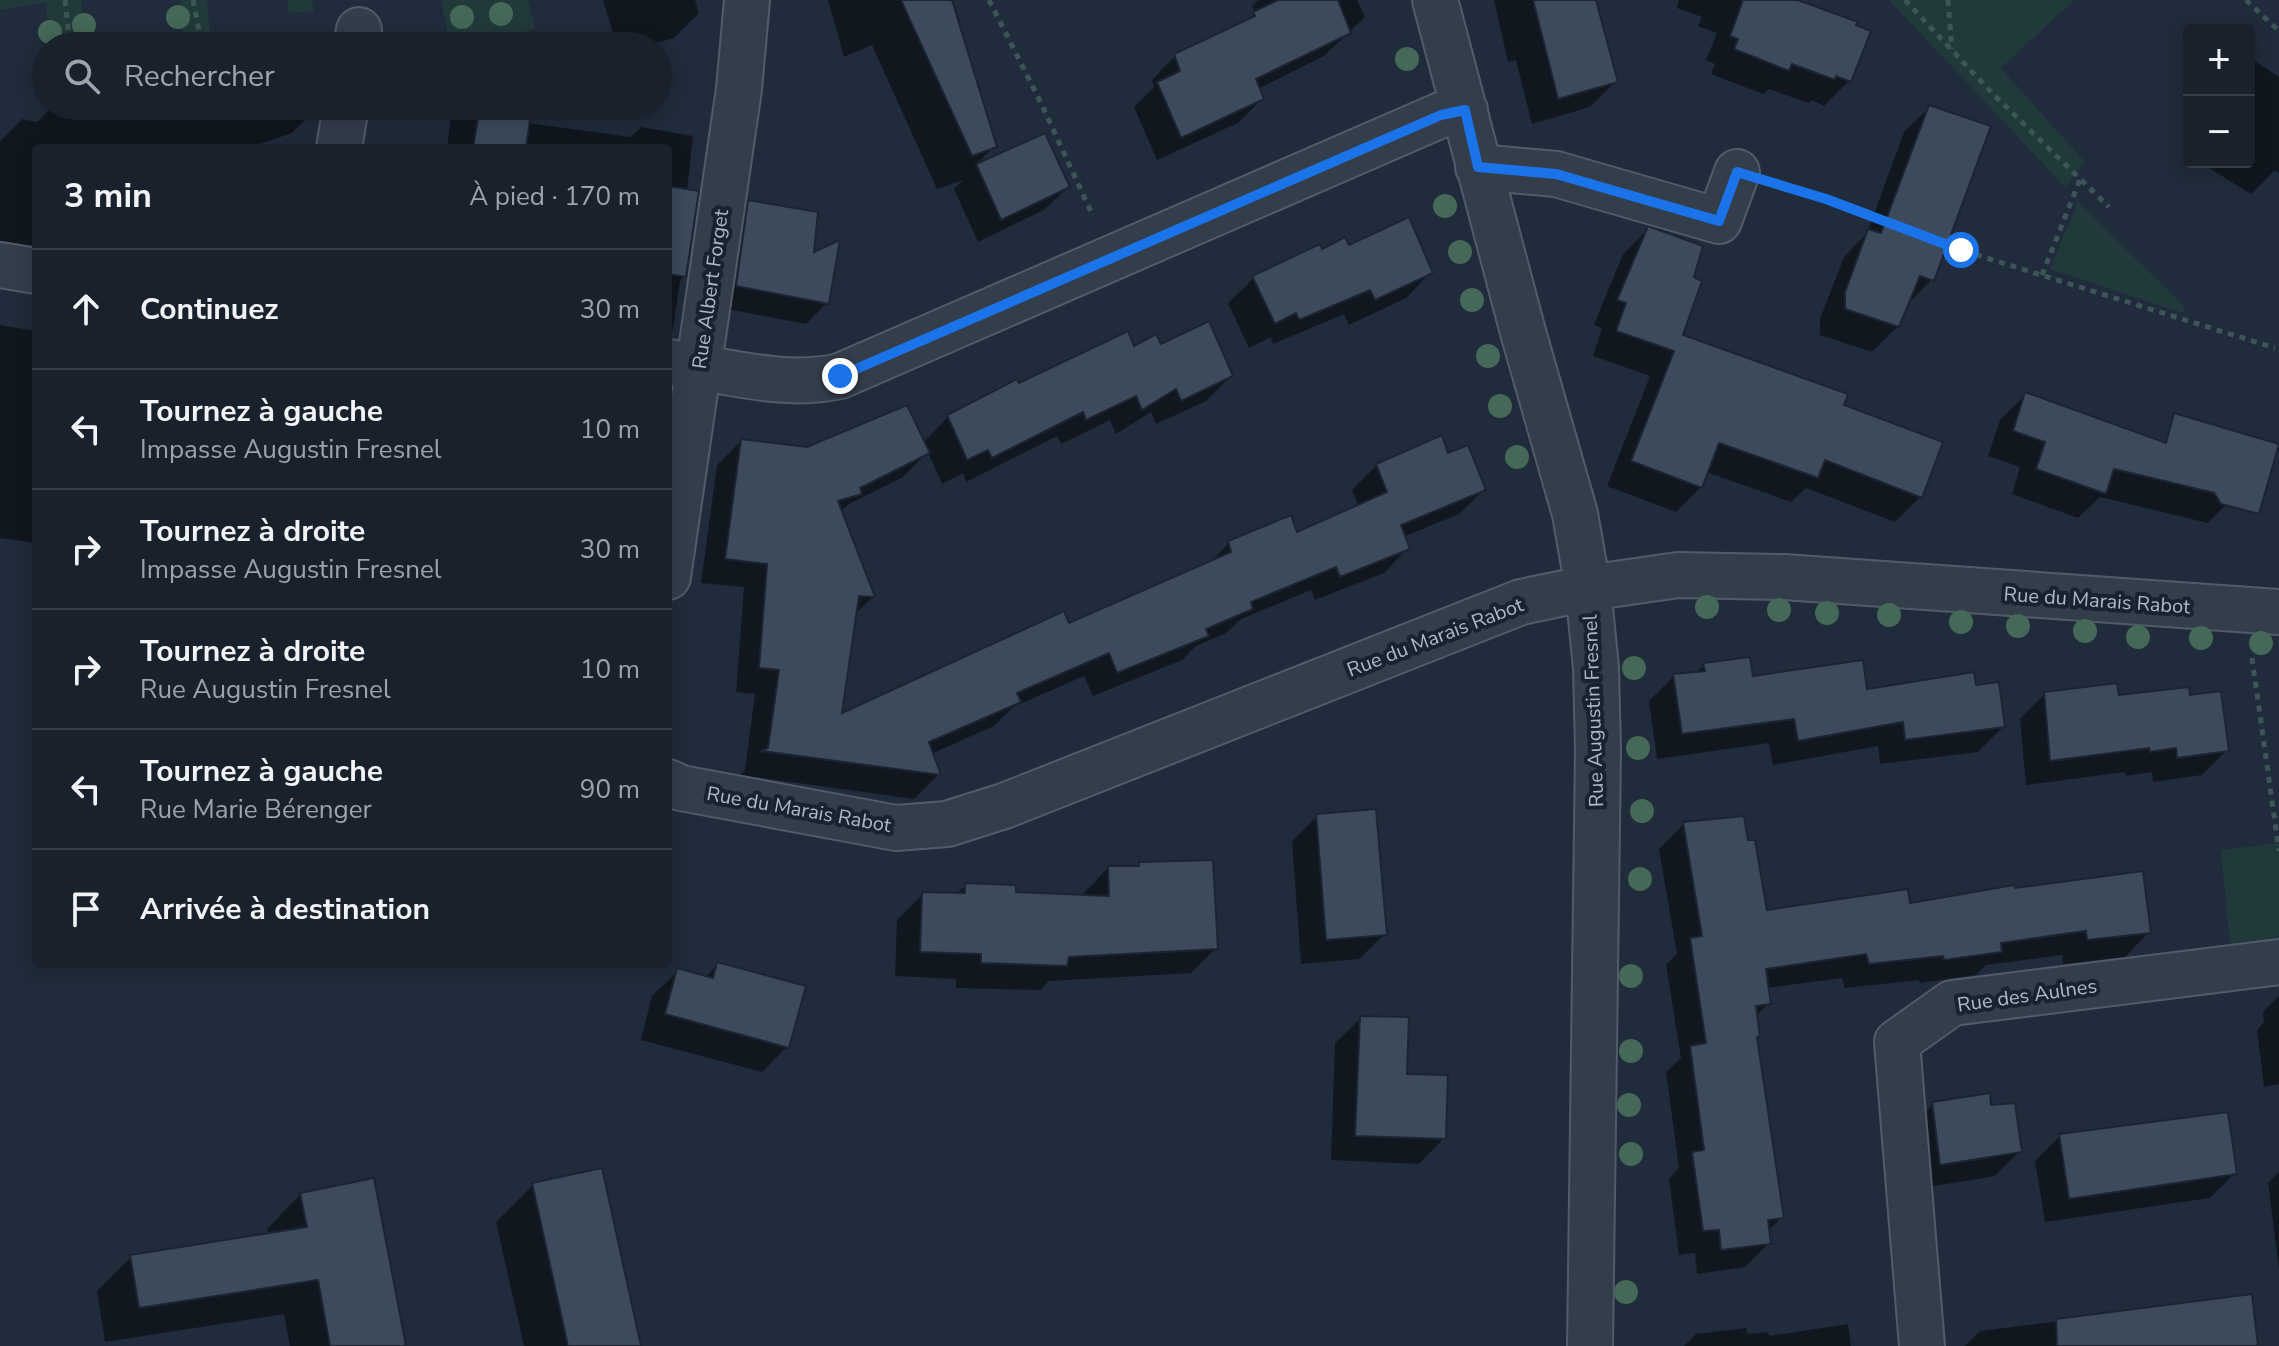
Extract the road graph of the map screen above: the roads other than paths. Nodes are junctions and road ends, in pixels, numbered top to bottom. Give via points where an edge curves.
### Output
1 (747, 0) edge
2 (1435, 0) edge
3 (1465, 110) junction
4 (344, 120) edge
5 (340, 144) edge
6 (1478, 167) junction
7 (1737, 172) road end
8 (0, 265) edge
9 (32, 270) edge
10 (684, 364) edge
11 (672, 524) edge
12 (1588, 588) junction
13 (2262, 612) edge
14 (672, 784) edge
15 (2279, 962) edge
16 (1590, 1346) edge
17 (1922, 1346) edge

1 - 10 street, Rue Albert Forget via 739,89
2 - 3 street, Rue Augustin Fresnel
3 - 6 street, Rue Augustin Fresnel
3 - 10 street via 1441,115 840,376 794,380
4 - 5 street
6 - 7 street via 1556,174 1719,221
6 - 12 street, Rue Augustin Fresnel via 1575,514
8 - 9 street
10 - 11 street, Rue Albert Forget
12 - 13 street, Rue du Marais Rabot via 1678,575 1784,577
12 - 14 street, Rue du Marais Rabot via 1521,602 947,824 896,828
12 - 16 street, Rue Augustin Fresnel via 1598,750
15 - 17 street, Rue des Aulnes via 1952,1003 1897,1042

